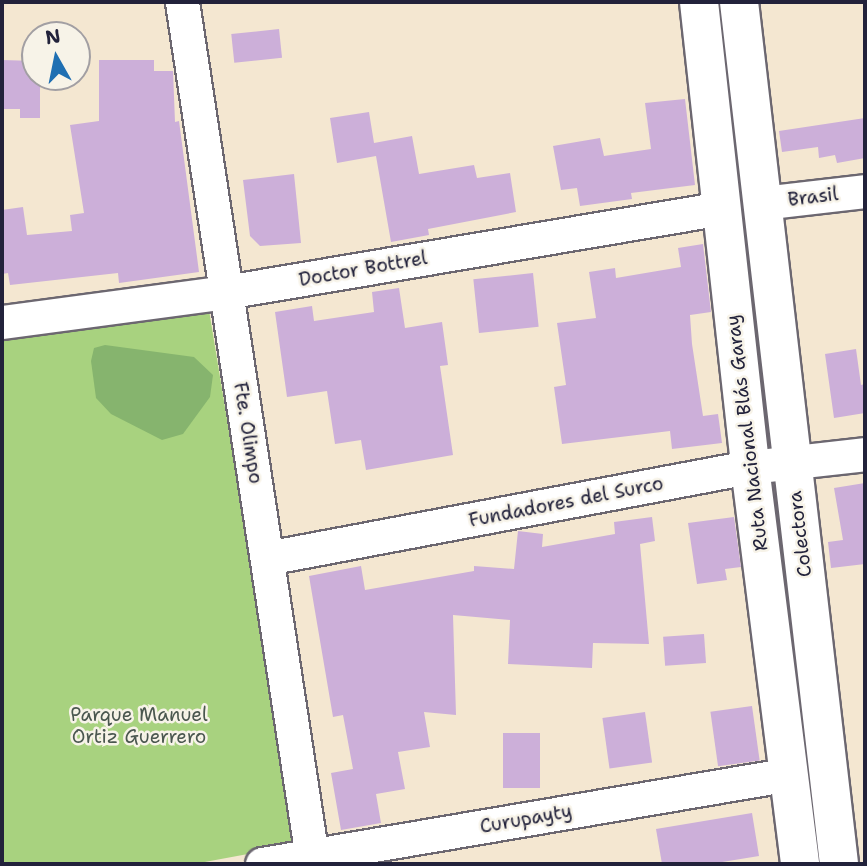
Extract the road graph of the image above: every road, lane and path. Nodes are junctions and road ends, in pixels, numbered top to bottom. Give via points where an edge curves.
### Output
1 (182, 2) edge
2 (699, 2) edge
3 (739, 2) edge
4 (865, 191) edge
5 (762, 203) junction
6 (722, 208) junction
7 (226, 292) junction
8 (2, 321) edge
9 (865, 454) edge
10 (792, 462) junction
11 (750, 467) junction
12 (267, 558) junction
13 (790, 774) junction
14 (312, 860) edge
15 (262, 864) edge
16 (800, 864) edge
17 (839, 864) edge

1 - 7 street, Fte. Olimpo
2 - 6 main road, Ruta Nacional Blás Garay
3 - 5 main road, Colectora
4 - 5 street, Brasil
5 - 10 main road, Colectora
6 - 7 street, Doctor Bottrel
6 - 11 main road, Ruta Nacional Blás Garay
7 - 8 street, Doctor Bottrel
7 - 12 street, Fte. Olimpo
9 - 10 street, Fundadores del Surco
10 - 11 street, Fundadores del Surco
10 - 17 main road, Colectora
11 - 12 street, Fundadores del Surco
11 - 13 main road, Ruta Nacional Blás Garay
12 - 14 street, Fte. Olimpo
13 - 14 street, Curupayty
13 - 16 main road, Ruta Nacional Blás Garay
14 - 15 street, Curupayty

